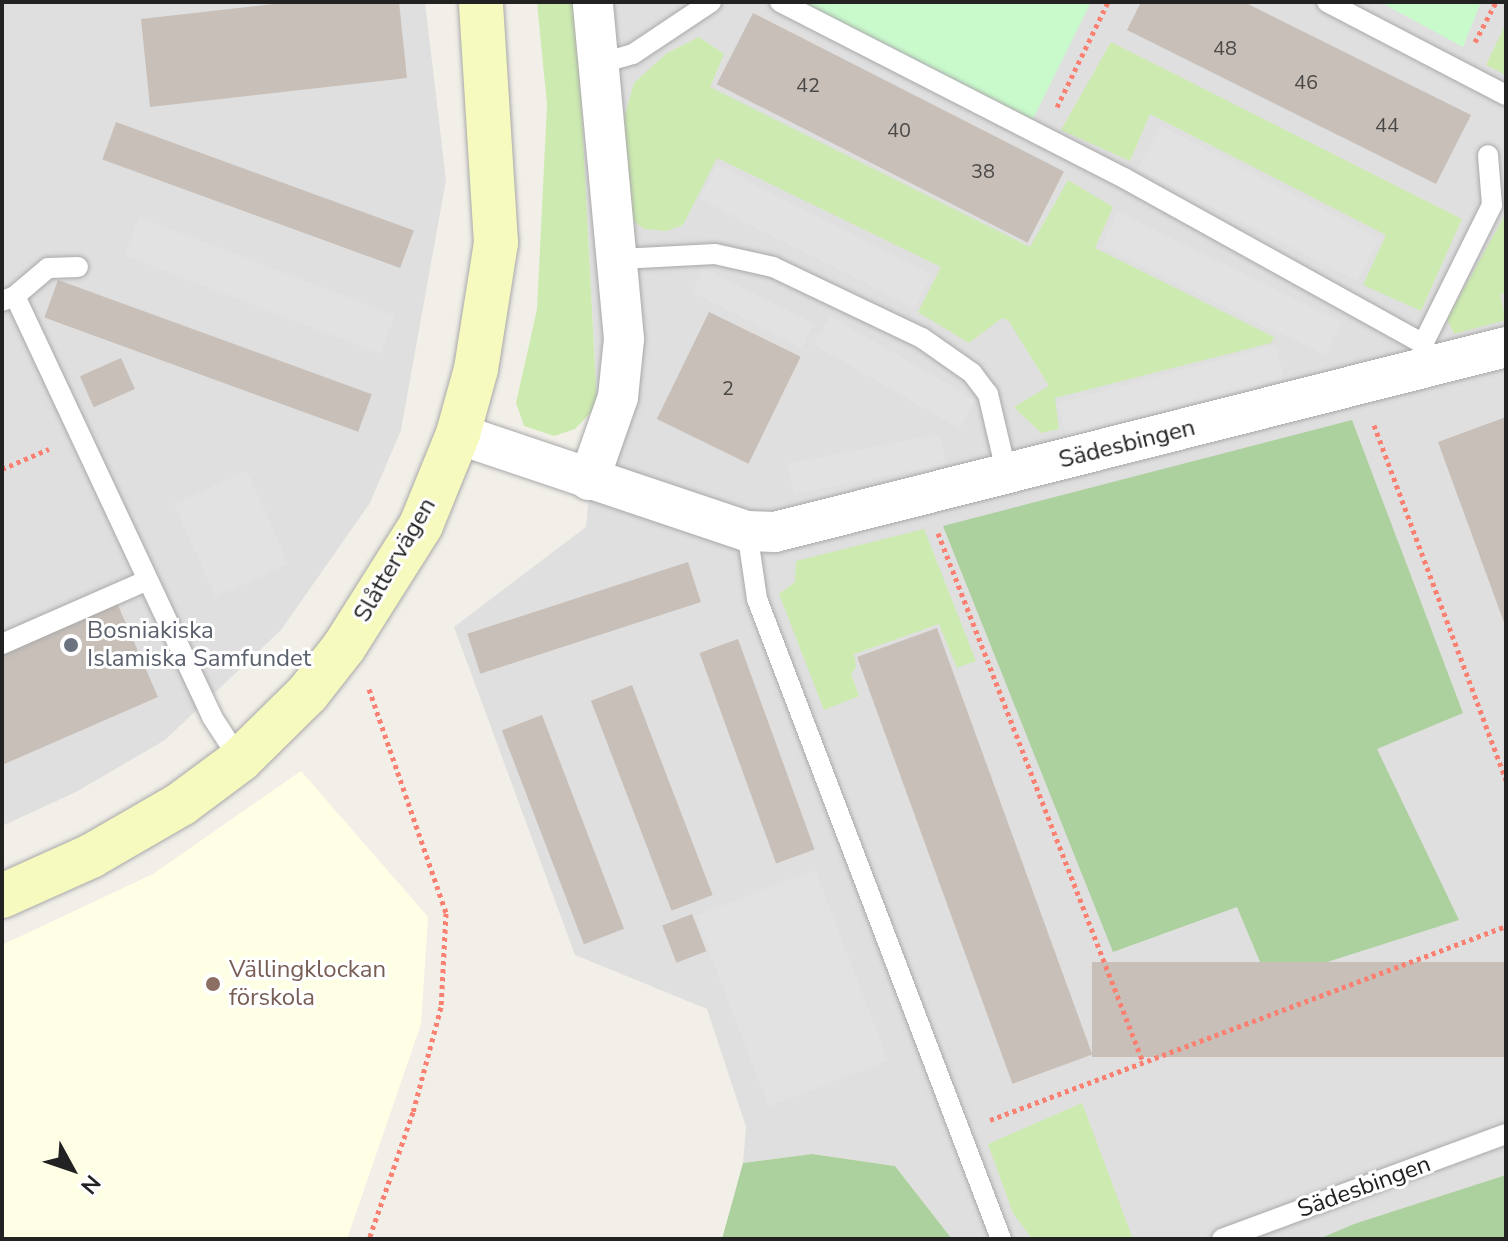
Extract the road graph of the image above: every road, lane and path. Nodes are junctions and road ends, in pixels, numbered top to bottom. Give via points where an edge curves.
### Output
1 (481, 2) edge
2 (593, 2) edge
3 (711, 2) edge
4 (780, 2) edge
5 (1108, 2) edge
6 (1327, 2) edge
7 (598, 64) junction
8 (1506, 95) edge
9 (1038, 134) junction
10 (1488, 155) dead end
11 (620, 259) junction
12 (78, 267) dead end
13 (8, 298) edge
14 (1506, 347) edge
15 (1424, 356) junction
16 (1372, 421) dead end
17 (458, 434) junction
18 (80, 436) junction
19 (2, 469) edge
20 (1007, 475) junction
21 (589, 480) junction
22 (936, 528) dead end
23 (747, 531) junction
24 (148, 580) junction
25 (2, 644) edge
26 (344, 647) junction
27 (240, 760) junction
28 (1506, 780) edge
29 (2, 896) edge
30 (1506, 926) edge
31 (1143, 1062) junction
32 (961, 1131) junction
33 (1506, 1134) edge
34 (369, 1239) edge
35 (1001, 1239) edge
36 (1222, 1239) edge

1 - 17 street, Slåttervägen via 496,243 486,324
2 - 7 street
3 - 7 lane via 633,54
4 - 9 lane
5 - 9 path via 1062,98
6 - 8 lane
7 - 11 street
9 - 15 lane
10 - 15 lane via 1492,205
11 - 20 lane via 715,254 773,267 922,338 972,373 988,394
11 - 21 street via 624,339 618,397
12 - 13 lane via 48,268
13 - 18 lane
14 - 15 street, Sädesbingen
15 - 20 street, Sädesbingen
16 - 28 path
17 - 21 street, Sädesbingen
17 - 26 street, Slåttervägen via 421,525
18 - 19 path
18 - 24 lane
20 - 23 street, Sädesbingen via 805,527
21 - 23 street, Sädesbingen
22 - 31 path
23 - 32 lane via 757,599
24 - 25 lane
24 - 27 lane via 212,717
26 - 27 street, Slåttervägen via 308,693
26 - 34 path via 368,686 446,913 441,1007 413,1112
27 - 29 street, Slåttervägen via 181,804 91,856
30 - 31 path
31 - 32 path
32 - 35 lane
33 - 36 lane, Sädesbingen

